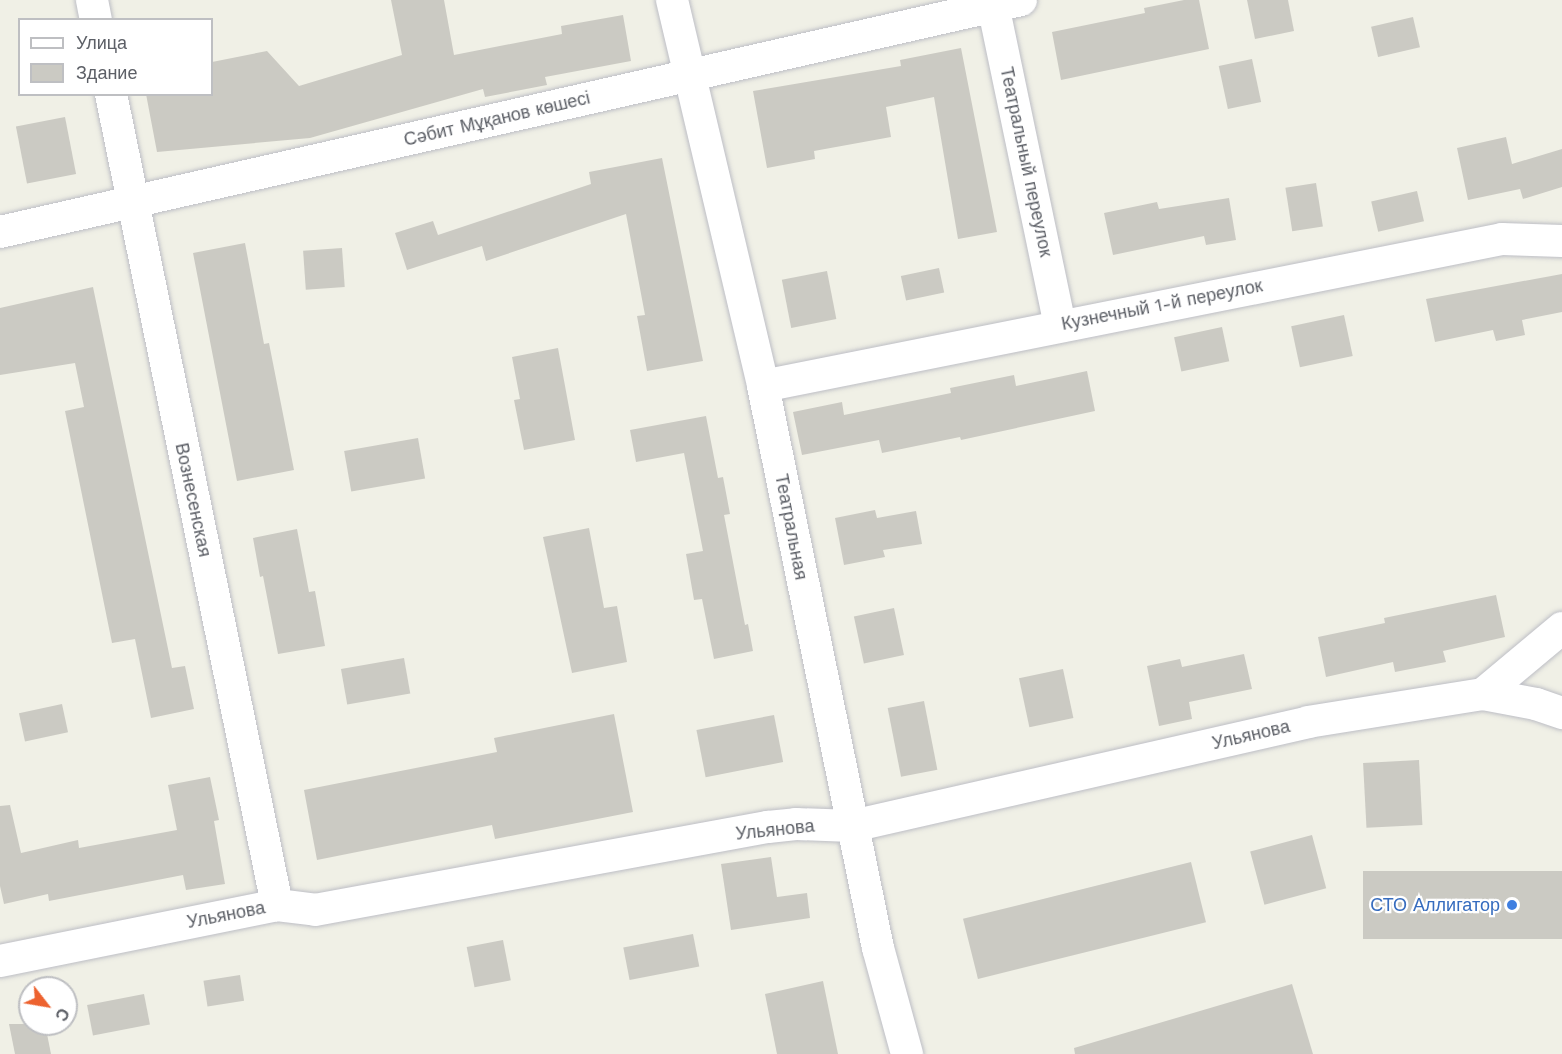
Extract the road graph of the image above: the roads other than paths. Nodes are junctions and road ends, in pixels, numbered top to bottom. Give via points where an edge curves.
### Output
1 (92, 0) edge
2 (672, 0) edge
3 (1002, 2) edge
4 (96, 18) edge
5 (690, 75) junction
6 (111, 96) edge
7 (132, 202) junction
8 (0, 232) edge
9 (1562, 241) edge
10 (1060, 325) junction
11 (763, 386) junction
12 (1562, 628) edge
13 (1483, 694) junction
14 (1562, 713) edge
15 (852, 826) junction
16 (277, 905) junction
17 (0, 961) edge
18 (907, 1054) edge

1 - 4 street
2 - 5 street, Театральная
3 - 5 street, Сәбит Мұқанов көшесі
3 - 10 street, Театральный переулок
5 - 7 street, Сәбит Мұқанов көшесі
5 - 11 street, Театральная
6 - 7 street, Вознесенская
7 - 8 street, Сәбит Мұқанов көшесі
7 - 16 street, Вознесенская
9 - 10 street, Кузнечный 1-й переулок via 1502,239
10 - 11 street, Кузнечный 1-й переулок
11 - 15 street, Театральная
12 - 13 street
13 - 14 street
13 - 15 street, Ульянова via 1308,722
15 - 16 street, Ульянова via 768,827 315,910
15 - 18 street, Театральная via 878,948
16 - 17 street, Ульянова

